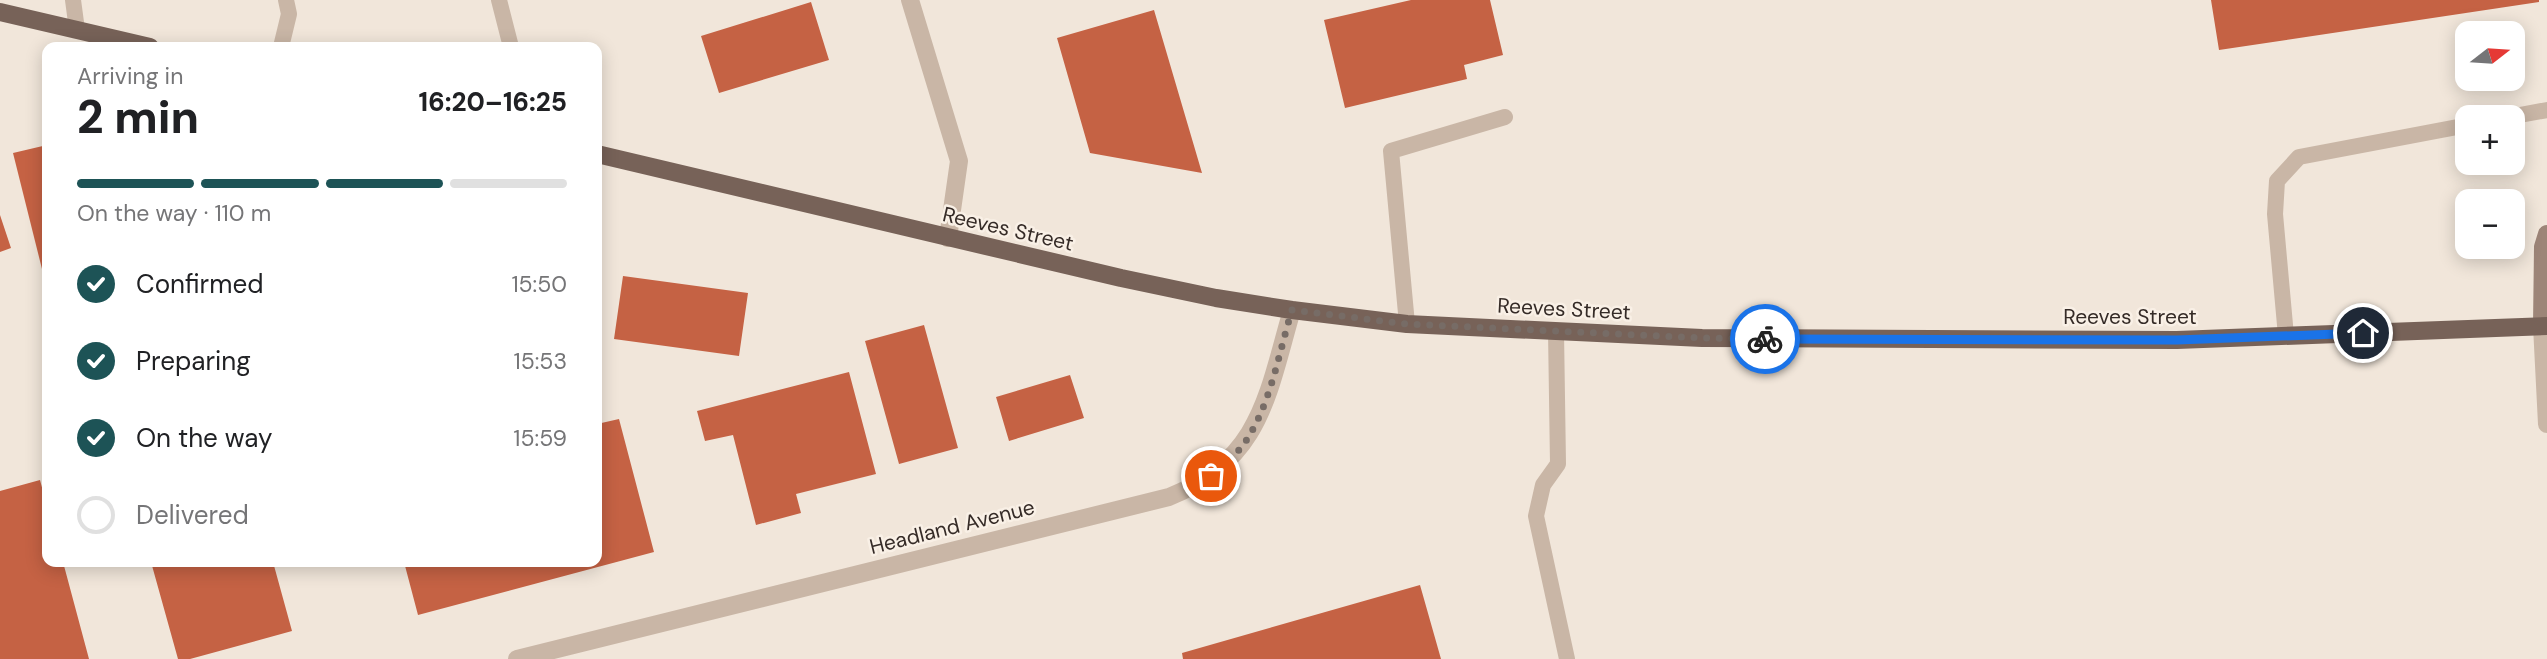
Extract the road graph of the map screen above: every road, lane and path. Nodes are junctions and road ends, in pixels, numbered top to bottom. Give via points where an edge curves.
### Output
1 (73, 0) edge
2 (286, 0) edge
3 (499, 0) edge
4 (910, 0) edge
5 (0, 12) edge
6 (77, 30) junction
7 (129, 42) edge
8 (282, 42) edge
9 (510, 42) edge
10 (2547, 110) edge
11 (2525, 114) edge
12 (1504, 117) dead end
13 (2455, 127) edge
14 (602, 155) edge
15 (2547, 234) edge
16 (948, 238) junction
17 (1292, 310) junction
18 (1407, 324) junction
19 (2544, 326) edge
20 (1556, 331) junction
21 (2286, 336) junction
22 (2547, 424) edge
23 (517, 659) edge
24 (1567, 659) edge

1 - 6 lane
2 - 8 lane via 289,14
3 - 9 lane
4 - 16 street via 959,161
5 - 6 main road
6 - 7 main road
10 - 11 lane
12 - 18 lane via 1391,151
13 - 21 lane via 2299,157 2277,181 2275,214
14 - 16 main road, Reeves Street
15 - 19 main road via 2543,247
16 - 17 main road, Reeves Street via 1216,298
17 - 18 main road, Reeves Street
17 - 23 street, Headland Avenue via 1262,412 1248,438 1229,461 1190,488 1169,497
18 - 20 main road, Reeves Street
19 - 21 main road, Reeves Street
19 - 22 street
20 - 21 main road, Reeves Street via 1716,338 2177,340
20 - 24 lane via 1558,464 1544,485 1536,516

